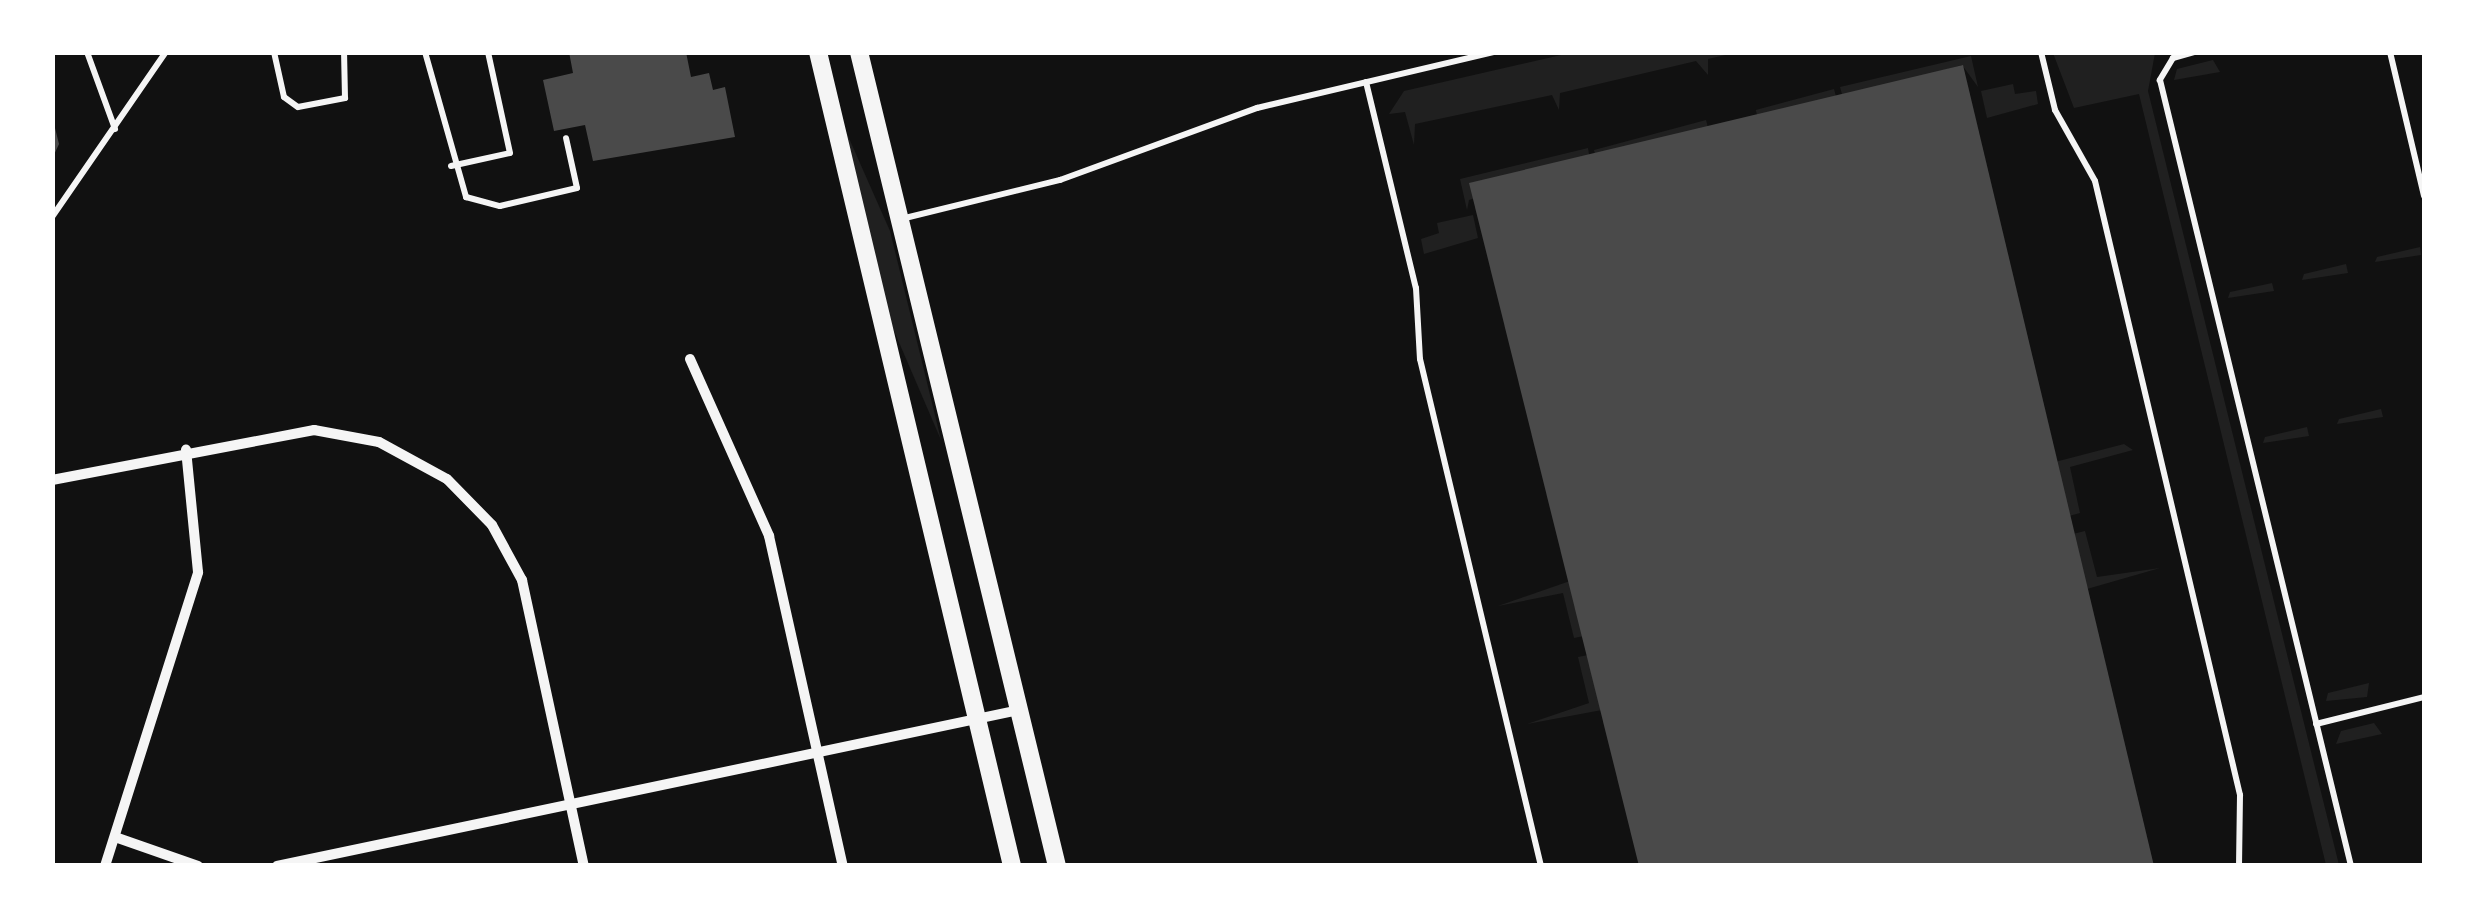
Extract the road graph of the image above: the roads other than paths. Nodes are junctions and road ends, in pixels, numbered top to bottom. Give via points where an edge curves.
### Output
1 (88, 52) edge
2 (166, 52) edge
3 (274, 52) edge
4 (344, 52) edge
5 (426, 52) edge
6 (488, 52) edge
7 (818, 52) edge
8 (859, 52) edge
9 (1494, 52) edge
10 (2041, 52) edge
11 (2194, 52) edge
12 (2390, 52) edge
13 (1366, 82) junction
14 (115, 130) junction
15 (566, 138) dead end
16 (451, 166) junction
17 (2424, 196) edge
18 (52, 217) edge
19 (900, 219) junction
20 (690, 359) dead end
21 (186, 450) junction
22 (52, 480) edge
23 (2424, 697) edge
24 (1019, 710) junction
25 (977, 719) junction
26 (2316, 724) junction
27 (819, 754) junction
28 (573, 808) junction
29 (114, 837) junction
30 (326, 862) edge
31 (106, 866) edge
32 (198, 866) edge
33 (277, 866) edge
34 (584, 866) edge
35 (844, 866) edge
36 (1012, 866) edge
37 (1057, 866) edge
38 (1541, 866) edge
39 (2239, 866) edge
40 (2351, 866) edge

1 - 14 lane
2 - 14 lane
3 - 4 lane via 284,96 298,107 345,98
5 - 16 lane
6 - 16 lane via 510,153
7 - 25 main road
8 - 19 main road
9 - 13 lane
10 - 39 lane via 2055,110 2096,182 2240,795
11 - 26 lane via 2173,58 2160,80
12 - 17 lane
13 - 19 lane via 1257,108 1060,180
13 - 38 lane via 1416,288 1420,360
14 - 18 lane
15 - 16 lane via 577,188 479,204 458,189
19 - 24 main road
20 - 27 street via 753,485
21 - 22 street
21 - 28 street via 335,432 400,451 466,494 522,580
21 - 29 street via 198,572
23 - 26 lane
24 - 25 street
24 - 37 main road
25 - 27 street
25 - 36 main road
26 - 40 lane
27 - 28 street
27 - 35 street
28 - 30 street
28 - 34 street
29 - 31 street
29 - 32 street
30 - 33 street

